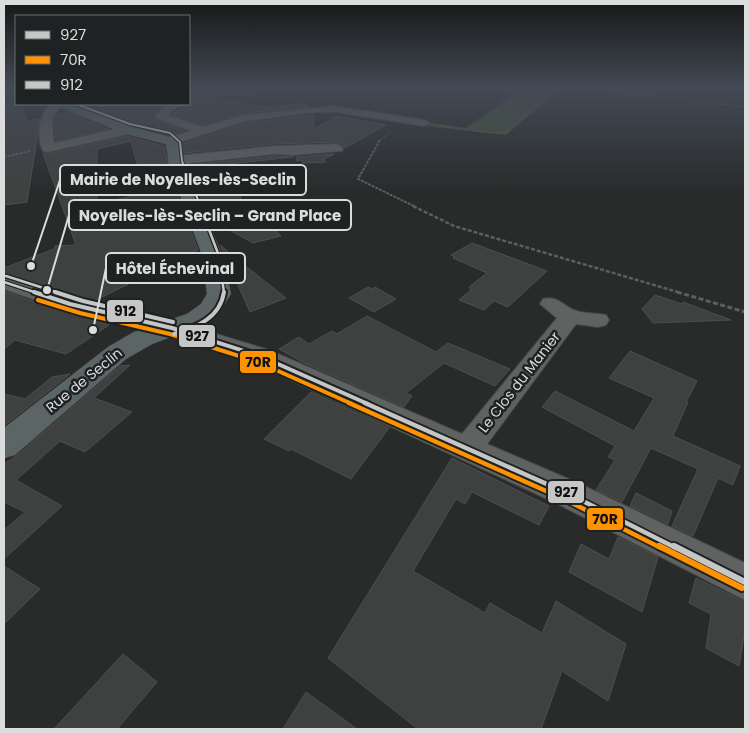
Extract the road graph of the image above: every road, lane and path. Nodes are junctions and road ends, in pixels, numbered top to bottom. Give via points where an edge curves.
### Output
1 (46, 123) edge
2 (110, 123) edge
3 (181, 123) edge
4 (227, 123) edge
5 (404, 123) edge
6 (425, 123) edge
7 (516, 123) edge
8 (128, 130) junction
9 (202, 131) junction
10 (171, 141) junction
11 (48, 148) junction
12 (337, 148) dead end
13 (4, 157) edge
14 (176, 163) junction
15 (118, 190) dead end
16 (4, 282) edge
17 (745, 312) edge
18 (598, 320) dead end
19 (172, 328) junction
20 (4, 446) edge
21 (468, 447) junction
22 (745, 582) edge

1 - 11 street
2 - 8 main road
3 - 9 street
4 - 9 street
5 - 17 path via 377,142 358,179 454,226
6 - 7 path via 492,133 506,132
8 - 10 main road
8 - 11 street
9 - 10 street
10 - 14 main road, Rue de Seclin
11 - 13 path
12 - 14 street via 293,152 275,150
14 - 15 street via 135,175
14 - 19 main road, Rue de Seclin via 212,255 219,290 214,304 203,315
16 - 19 street via 80,307
18 - 21 street, Le Clos du Manier via 560,310
19 - 20 main road, Rue de Seclin via 124,348
19 - 21 street via 260,356
21 - 22 street via 597,507

